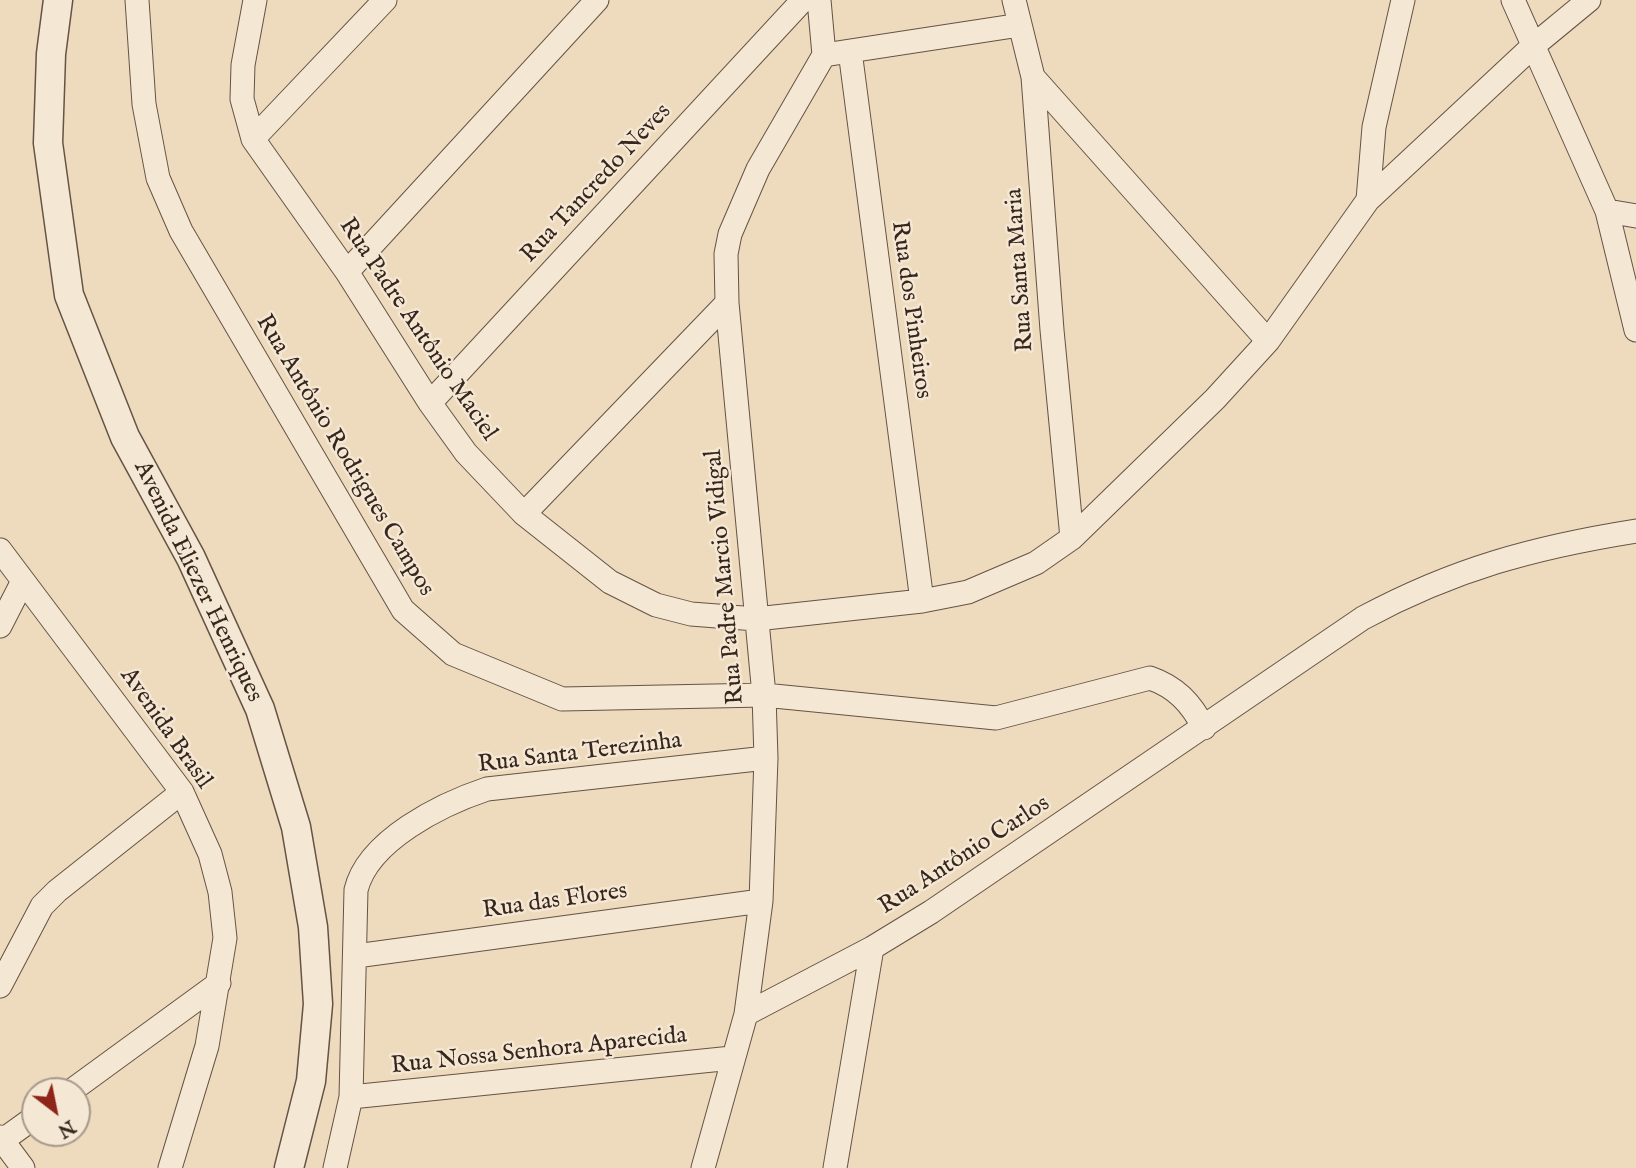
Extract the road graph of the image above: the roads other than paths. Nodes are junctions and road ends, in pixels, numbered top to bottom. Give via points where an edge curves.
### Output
1 (58, 0) edge
2 (137, 0) edge
3 (255, 0) edge
4 (385, 0) edge
5 (597, 0) edge
6 (803, 0) edge
7 (819, 0) edge
8 (1014, 0) edge
9 (1403, 0) edge
10 (1513, 0) edge
11 (1589, 0) edge
12 (1020, 25) junction
13 (1532, 47) junction
14 (850, 51) junction
15 (824, 55) junction
16 (1033, 77) junction
17 (253, 139) junction
18 (1368, 200) junction
19 (1607, 211) junction
20 (1636, 216) edge
21 (347, 272) junction
22 (727, 303) junction
23 (1636, 330) edge
24 (1268, 341) junction
25 (429, 403) junction
26 (524, 514) junction
27 (1636, 531) edge
28 (1072, 538) junction
29 (0, 550) edge
30 (23, 581) junction
31 (922, 601) junction
32 (756, 618) junction
33 (0, 626) edge
34 (764, 695) junction
35 (1204, 728) junction
36 (766, 758) junction
37 (182, 792) junction
38 (761, 901) junction
39 (872, 948) junction
40 (356, 956) junction
41 (219, 983) junction
42 (0, 986) edge
43 (746, 1014) junction
44 (732, 1058) junction
45 (90, 1077) edge
46 (351, 1097) junction
47 (21, 1126) edge
48 (1, 1138) edge
49 (23, 1168) edge
50 (170, 1168) edge
51 (289, 1168) edge
52 (335, 1168) edge
53 (703, 1168) edge
54 (835, 1168) edge

1 - 51 street, Avenida Eliezer Henriques via 48,143 69,295 125,436 191,558 260,709 296,827 313,927 318,1004 311,1081
2 - 34 street, Rua Antônio Rodrigues Campos via 144,104 158,178 181,231 403,610 453,654 562,699
3 - 17 street, Rua Padre Antônio Maciel via 242,99
4 - 17 street
5 - 21 street
6 - 25 street, Rua Tancredo Neves
7 - 15 street
8 - 12 street, Rua Santa Maria
9 - 18 street via 1374,127
10 - 13 street
11 - 13 street, Rua Padre Antônio Maciel
12 - 14 street
12 - 16 street, Rua Santa Maria
13 - 18 street, Rua Padre Antônio Maciel
13 - 19 street
14 - 15 street
14 - 31 street, Rua dos Pinheiros
15 - 22 street, Rua Padre Marcio Vidigal via 758,169 730,234
16 - 24 street
16 - 28 street, Rua Santa Maria
17 - 21 street, Rua Padre Antônio Maciel
18 - 24 street, Rua Padre Antônio Maciel
19 - 20 street
19 - 23 street
21 - 25 street, Rua Padre Antônio Maciel
22 - 26 street
22 - 32 street, Rua Padre Marcio Vidigal
24 - 28 street, Rua Padre Antônio Maciel
25 - 26 street, Rua Padre Antônio Maciel via 466,453
26 - 32 street, Rua Padre Antônio Maciel via 610,582 656,604 691,614
27 - 35 street, Rua Antônio Carlos via 1517,554 1416,589 1363,618
28 - 31 street, Rua Padre Antônio Maciel via 1011,575 968,592
29 - 30 street, Avenida Brasil
30 - 33 street
30 - 37 street, Avenida Brasil
31 - 32 street, Rua Padre Antônio Maciel
32 - 34 street, Rua Padre Marcio Vidigal
34 - 35 street, Rua Antônio Rodrigues Campos via 996,718 1150,678 1181,695
34 - 36 street, Rua Padre Marcio Vidigal
35 - 39 street, Rua Antônio Carlos
36 - 38 street, Rua Padre Marcio Vidigal
36 - 40 street, Rua Santa Terezinha via 487,789 449,802 407,828 360,875
37 - 41 street, Avenida Brasil via 210,854 220,892 225,938
37 - 42 street via 57,891 43,906
38 - 40 street, Rua das Flores
38 - 43 street, Rua Padre Marcio Vidigal
39 - 43 street, Rua Antônio Carlos
39 - 54 street
40 - 46 street
41 - 45 street
41 - 50 street, Avenida Brasil via 207,1046
43 - 44 street, Rua Padre Marcio Vidigal
44 - 46 street, Rua Nossa Senhora Aparecida
44 - 53 street, Rua Padre Marcio Vidigal
46 - 52 street
47 - 48 street
48 - 49 street

